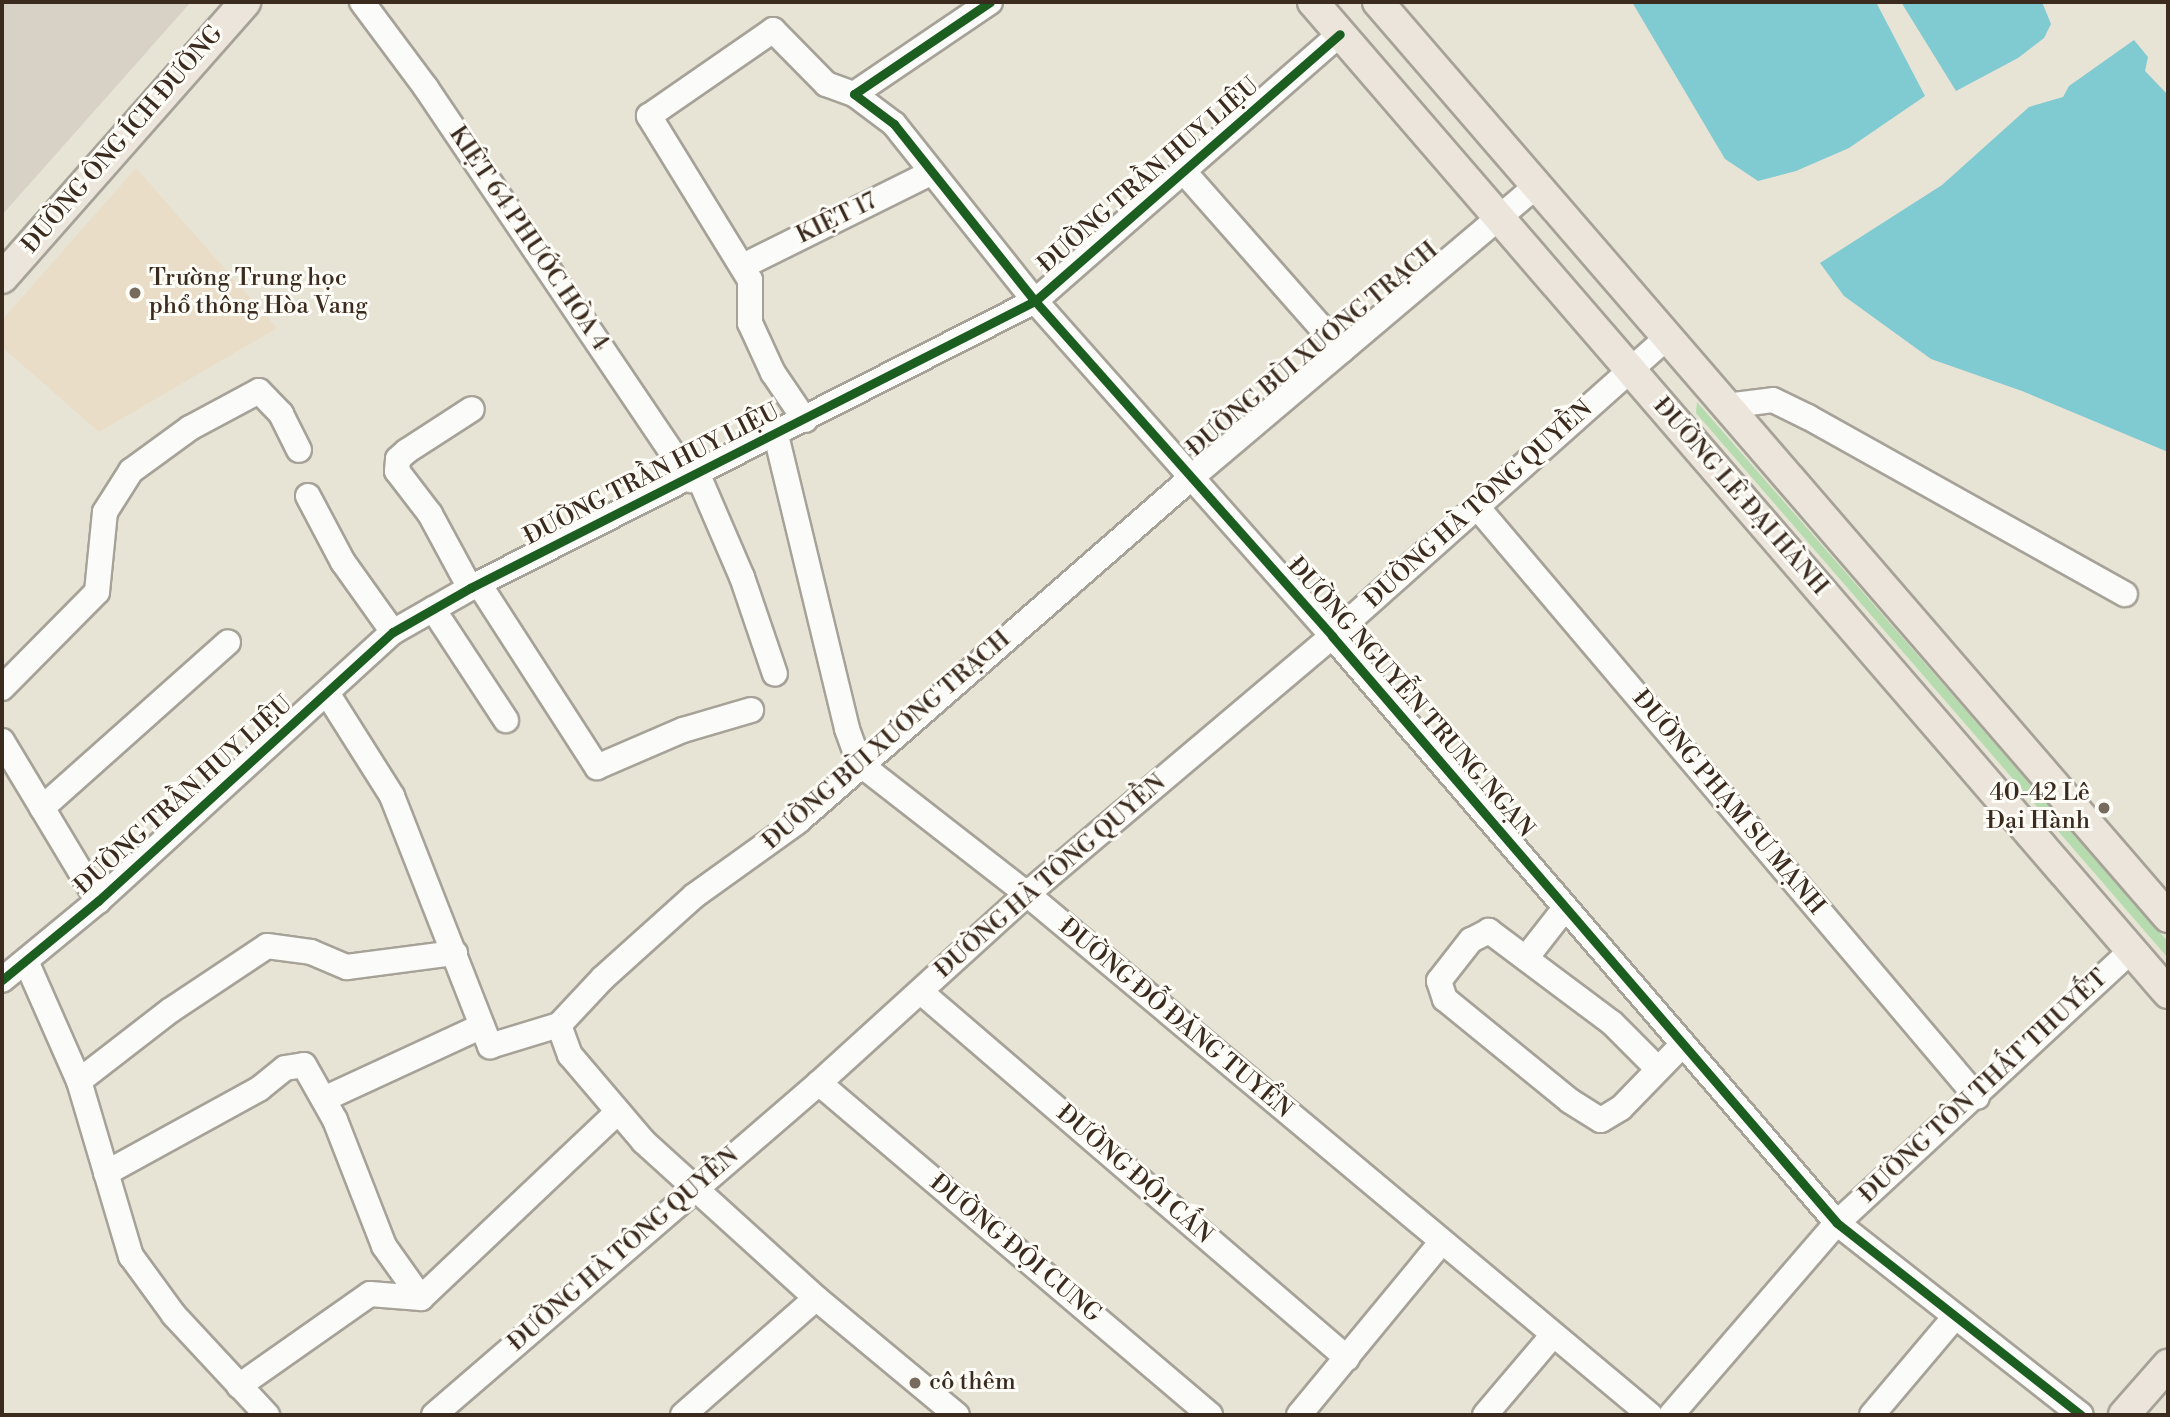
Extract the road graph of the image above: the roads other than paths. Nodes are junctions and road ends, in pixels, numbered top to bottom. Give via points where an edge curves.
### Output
1 (245, 2) edge
2 (362, 2) edge
3 (990, 2) edge
4 (1313, 2) edge
5 (1378, 2) edge
6 (1340, 34) junction
7 (854, 94) junction
8 (932, 172) junction
9 (1185, 173) junction
10 (1536, 186) junction
11 (1499, 218) junction
12 (743, 266) junction
13 (2, 278) edge
14 (1035, 301) junction
15 (1668, 337) junction
16 (1342, 351) junction
17 (1630, 370) junction
18 (1726, 405) junction
19 (472, 409) dead end
20 (805, 420) junction
21 (776, 435) junction
22 (299, 450) dead end
23 (694, 477) junction
24 (1192, 477) junction
25 (308, 496) dead end
26 (1478, 508) junction
27 (474, 586) junction
28 (2125, 594) dead end
29 (433, 609) junction
30 (393, 632) junction
31 (1332, 636) junction
32 (228, 642) dead end
33 (775, 674) dead end
34 (2, 688) edge
35 (327, 693) junction
36 (751, 710) dead end
37 (506, 720) dead end
38 (2, 741) edge
39 (860, 764) junction
40 (42, 808) junction
41 (1027, 894) junction
42 (98, 901) junction
43 (1565, 908) junction
44 (2168, 917) edge
45 (2132, 950) junction
46 (455, 953) junction
47 (1526, 958) junction
48 (26, 961) junction
49 (2, 980) edge
50 (921, 992) junction
51 (2168, 993) edge
52 (559, 1025) junction
53 (482, 1026) junction
54 (1683, 1044) junction
55 (1658, 1069) junction
56 (79, 1081) junction
57 (819, 1083) junction
58 (1978, 1097) junction
59 (324, 1099) junction
60 (618, 1112) junction
61 (106, 1173) junction
62 (694, 1187) junction
63 (1837, 1223) junction
64 (1441, 1243) junction
65 (421, 1298) junction
66 (816, 1298) junction
67 (1953, 1319) junction
68 (1552, 1335) junction
69 (1347, 1358) junction
70 (2168, 1365) edge
71 (239, 1386) junction
72 (697, 1411) edge
73 (267, 1415) edge
74 (434, 1415) edge
75 (957, 1415) edge
76 (1210, 1415) edge
77 (1299, 1415) edge
78 (1485, 1415) edge
79 (1650, 1415) edge
80 (1671, 1415) edge
81 (1872, 1415) edge
82 (2081, 1415) edge
83 (2124, 1415) edge

1 - 13 main road, ĐƯỜNG ÔNG ÍCH ĐƯỜNG
2 - 23 street, KIỆT 64 PHƯỚC HÒA 4
3 - 7 street
4 - 6 main road, ĐƯỜNG LÊ ĐẠI HÀNH
5 - 10 main road, ĐƯỜNG LÊ ĐẠI HÀNH
6 - 9 street, ĐƯỜNG TRẦN HUY LIỆU
6 - 11 main road, ĐƯỜNG LÊ ĐẠI HÀNH
7 - 8 street, ĐƯỜNG NGUYỄN TRUNG NGẠN via 894,124
7 - 12 street, ĐƯỜNG NGUYỄN TRUNG NGẠN via 826,84 773,30 649,116
8 - 12 street, KIỆT 17
8 - 14 street, ĐƯỜNG NGUYỄN TRUNG NGẠN
9 - 14 street, ĐƯỜNG TRẦN HUY LIỆU
9 - 16 street
10 - 11 street, ĐƯỜNG BÙI XƯƠNG TRẠCH
10 - 15 main road, ĐƯỜNG LÊ ĐẠI HÀNH
11 - 16 street, ĐƯỜNG BÙI XƯƠNG TRẠCH
11 - 17 main road, ĐƯỜNG LÊ ĐẠI HÀNH
12 - 20 street via 750,280 750,323 773,373
14 - 20 street, ĐƯỜNG TRẦN HUY LIỆU
14 - 24 street, ĐƯỜNG NGUYỄN TRUNG NGẠN
15 - 17 street, ĐƯỜNG HÀ TÔNG QUYỀN
15 - 18 main road, ĐƯỜNG LÊ ĐẠI HÀNH
16 - 24 street, ĐƯỜNG BÙI XƯƠNG TRẠCH
17 - 26 street, ĐƯỜNG HÀ TÔNG QUYỀN
17 - 45 main road, ĐƯỜNG LÊ ĐẠI HÀNH
18 - 28 street via 1773,401 1808,417
18 - 44 main road, ĐƯỜNG LÊ ĐẠI HÀNH
19 - 27 street via 398,459 397,471
20 - 21 street, ĐƯỜNG TRẦN HUY LIỆU
21 - 23 street, ĐƯỜNG TRẦN HUY LIỆU
21 - 39 street via 847,729
22 - 34 street via 281,414 259,391 190,428 131,471 105,512 97,592
23 - 27 street, ĐƯỜNG TRẦN HUY LIỆU
23 - 33 street, KIỆT 64 PHƯỚC HÒA 4 via 742,577
24 - 31 street, ĐƯỜNG NGUYỄN TRUNG NGẠN
24 - 39 street, ĐƯỜNG BÙI XƯƠNG TRẠCH
25 - 30 street via 343,562
26 - 31 street, ĐƯỜNG HÀ TÔNG QUYỀN
26 - 58 street, ĐƯỜNG PHẠM SƯ MẠNH
27 - 29 street, ĐƯỜNG TRẦN HUY LIỆU
27 - 36 street via 597,767 683,730
29 - 30 street, ĐƯỜNG TRẦN HUY LIỆU
29 - 37 street
30 - 35 street, ĐƯỜNG TRẦN HUY LIỆU
31 - 41 street, ĐƯỜNG HÀ TÔNG QUYỀN
31 - 43 street, ĐƯỜNG NGUYỄN TRUNG NGẠN
32 - 40 street
35 - 42 street, ĐƯỜNG TRẦN HUY LIỆU
35 - 46 street, ĐƯỜNG TRẦN HUY LIỆU via 392,796
38 - 40 street
39 - 41 street, ĐƯỜNG ĐỖ ĐĂNG TUYỂN
39 - 52 street, ĐƯỜNG BÙI XƯƠNG TRẠCH via 797,822 694,896
40 - 42 street
41 - 50 street, ĐƯỜNG HÀ TÔNG QUYỀN
41 - 64 street, ĐƯỜNG ĐỖ ĐĂNG TUYỂN
42 - 48 street, ĐƯỜNG TRẦN HUY LIỆU
43 - 47 street
43 - 54 street, ĐƯỜNG NGUYỄN TRUNG NGẠN
45 - 51 main road, ĐƯỜNG LÊ ĐẠI HÀNH
45 - 58 street, ĐƯỜNG TÔN THẤT THUYẾT
46 - 53 street, ĐƯỜNG TRẦN HUY LIỆU
46 - 56 street via 347,967 311,952 267,946 171,1010
47 - 55 street via 1612,1024
47 - 55 street via 1496,934 1481,933 1446,970 1439,989 1445,999 1591,1117 1612,1116
48 - 49 street, ĐƯỜNG TRẦN HUY LIỆU
48 - 56 street
50 - 57 street, ĐƯỜNG HÀ TÔNG QUYỀN
50 - 69 street, ĐƯỜNG ĐỘI CẤN
52 - 53 street via 490,1046
52 - 60 street via 570,1055
53 - 59 street
54 - 55 street
54 - 63 street, ĐƯỜNG NGUYỄN TRUNG NGẠN
56 - 61 street
57 - 62 street, ĐƯỜNG HÀ TÔNG QUYỀN
57 - 76 street, ĐƯỜNG ĐỘI CUNG
58 - 63 street, ĐƯỜNG TÔN THẤT THUYẾT
59 - 61 street via 304,1065 285,1068 258,1088
59 - 65 street via 370,1217
60 - 62 street
60 - 65 street
61 - 71 street via 131,1256 174,1315
62 - 66 street
62 - 74 street, ĐƯỜNG HÀ TÔNG QUYỀN
63 - 67 street, ĐƯỜNG NGUYỄN TRUNG NGẠN
63 - 80 street, ĐƯỜNG TÔN THẤT THUYẾT
64 - 68 street, ĐƯỜNG ĐỖ ĐĂNG TUYỂN
64 - 69 street
65 - 71 street via 370,1294
66 - 72 street
66 - 75 street
67 - 81 street
67 - 82 street, ĐƯỜNG NGUYỄN TRUNG NGẠN
68 - 78 street
68 - 79 street, ĐƯỜNG ĐỖ ĐĂNG TUYỂN
69 - 77 street
70 - 83 main road
71 - 73 street

